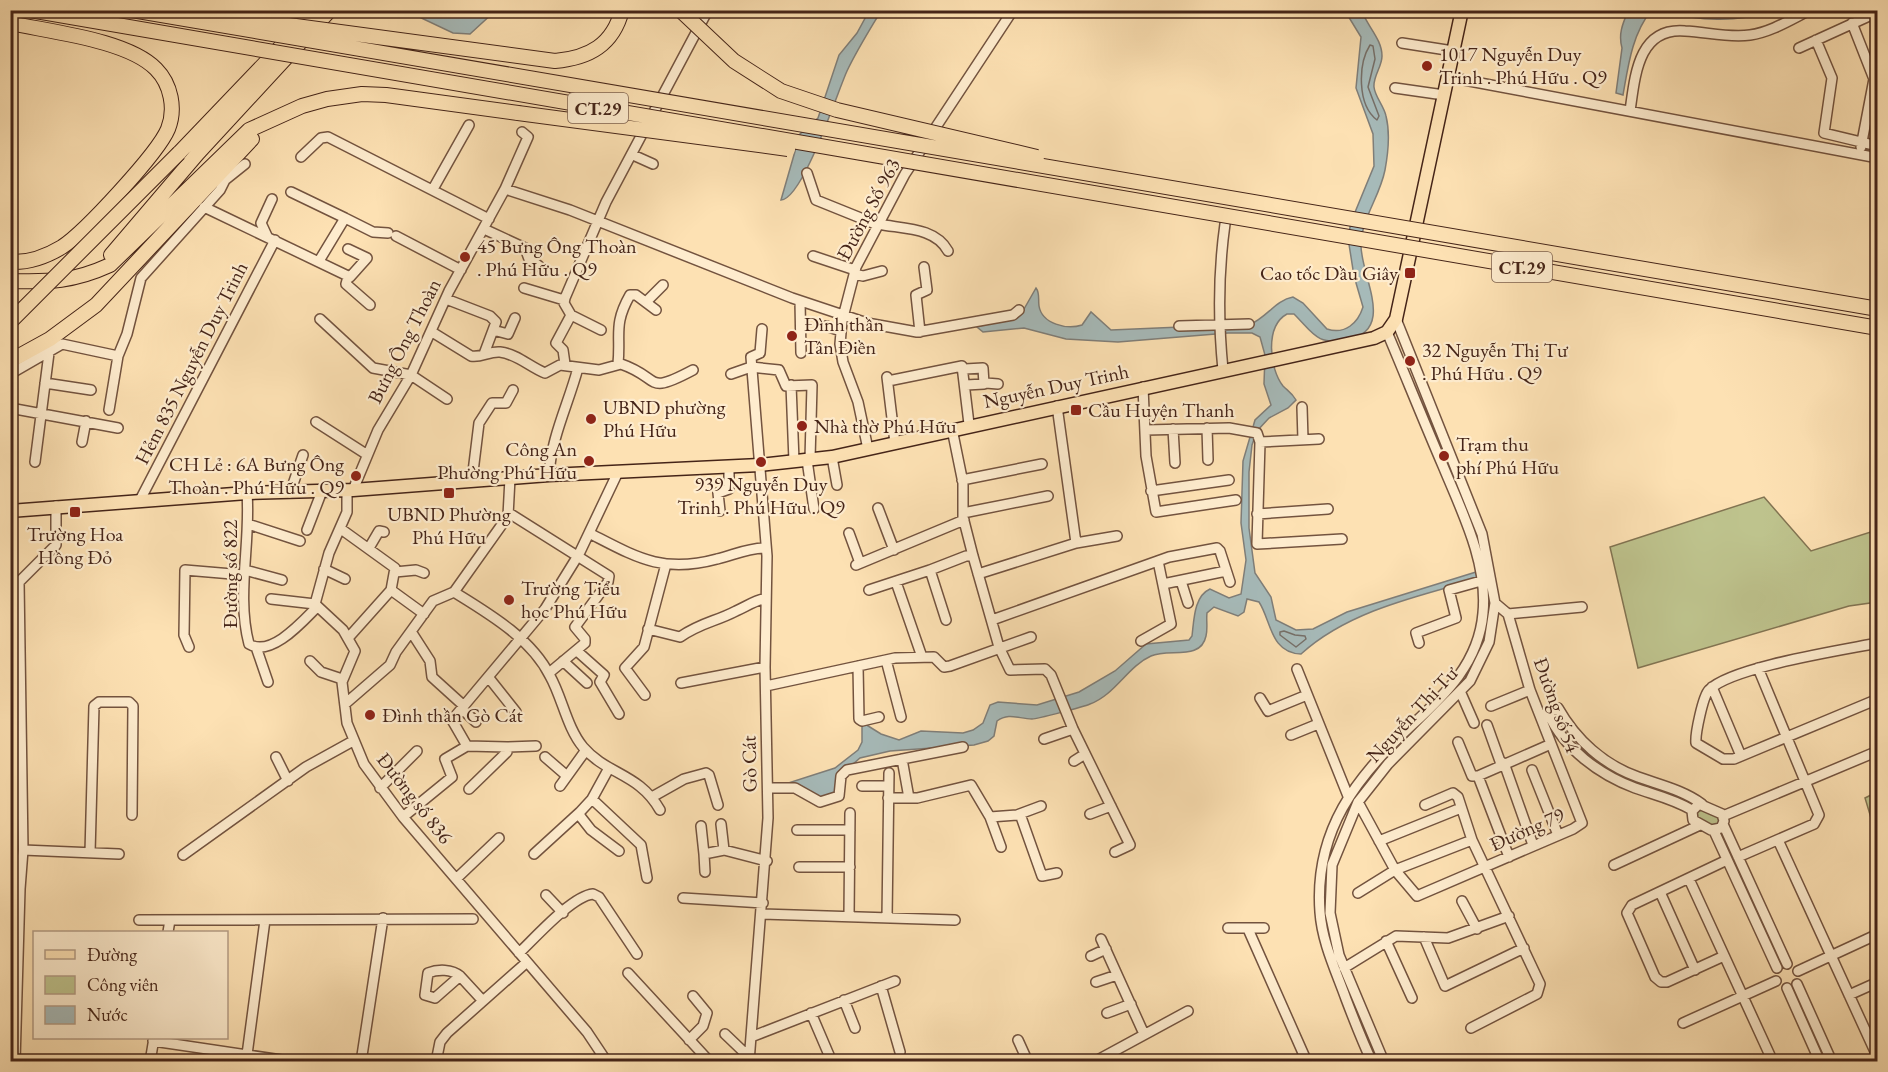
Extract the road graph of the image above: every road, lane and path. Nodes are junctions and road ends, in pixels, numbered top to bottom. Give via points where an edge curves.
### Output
1 (30, 10) edge
2 (132, 10) edge
3 (179, 10) edge
4 (316, 10) edge
5 (330, 10) edge
6 (622, 10) edge
7 (680, 10) edge
8 (708, 10) edge
9 (1013, 10) edge
10 (1462, 10) edge
11 (1810, 10) edge
12 (1878, 12) edge
13 (10, 22) edge
14 (1852, 23) junction
15 (1816, 40) junction
16 (1402, 43) dead end
17 (1799, 48) dead end
18 (1453, 51) junction
19 (1448, 77) junction
20 (1395, 88) dead end
21 (1444, 95) junction
22 (1630, 111) junction
23 (275, 119) junction
24 (469, 125) dead end
25 (522, 132) dead end
26 (1862, 143) junction
27 (1878, 146) edge
28 (633, 155) junction
29 (1859, 155) junction
30 (301, 157) dead end
31 (1878, 158) edge
32 (245, 164) dead end
33 (653, 164) dead end
34 (807, 173) dead end
35 (433, 189) junction
36 (505, 189) junction
37 (1171, 189) junction
38 (291, 192) dead end
39 (272, 199) dead end
40 (1167, 205) junction
41 (204, 207) junction
42 (345, 218) junction
43 (489, 219) junction
44 (598, 221) junction
45 (1225, 224) dead end
46 (878, 225) junction
47 (484, 229) junction
48 (271, 238) junction
49 (348, 249) dead end
50 (948, 251) dead end
51 (813, 256) dead end
52 (319, 261) junction
53 (10, 262) edge
54 (539, 266) dead end
55 (924, 267) dead end
56 (461, 270) junction
57 (882, 271) dead end
58 (854, 272) junction
59 (348, 277) junction
60 (10, 281) edge
61 (65, 281) junction
62 (663, 285) dead end
63 (524, 288) dead end
64 (446, 298) junction
65 (564, 300) junction
66 (800, 301) junction
67 (646, 303) junction
68 (369, 305) dead end
69 (1878, 309) edge
70 (656, 310) dead end
71 (1019, 310) dead end
72 (572, 315) junction
73 (844, 315) junction
74 (515, 318) dead end
75 (320, 319) dead end
76 (1396, 319) junction
77 (10, 322) edge
78 (1249, 324) dead end
79 (1218, 325) junction
80 (826, 326) dead end
81 (1179, 326) dead end
82 (1878, 328) edge
83 (762, 329) dead end
84 (493, 330) junction
85 (601, 330) dead end
86 (841, 331) junction
87 (432, 332) junction
88 (920, 332) junction
89 (1387, 332) junction
90 (49, 353) junction
91 (801, 353) dead end
92 (484, 354) junction
93 (118, 356) junction
94 (10, 361) edge
95 (565, 364) junction
96 (618, 364) junction
97 (751, 367) junction
98 (578, 368) junction
99 (965, 369) junction
100 (693, 370) dead end
101 (1223, 370) junction
102 (10, 374) edge
103 (731, 374) dead end
104 (411, 375) junction
105 (986, 382) junction
106 (45, 383) junction
107 (998, 384) dead end
108 (966, 385) junction
109 (791, 386) junction
110 (1143, 387) junction
111 (91, 390) dead end
112 (513, 390) dead end
113 (447, 399) dead end
114 (1058, 406) junction
115 (1302, 407) dead end
116 (10, 408) edge
117 (109, 410) dead end
118 (42, 412) junction
119 (86, 421) junction
120 (316, 422) dead end
121 (969, 424) junction
122 (118, 428) dead end
123 (1207, 428) junction
124 (952, 429) junction
125 (1173, 429) junction
126 (1146, 430) junction
127 (1258, 437) junction
128 (1319, 439) dead end
129 (1303, 440) junction
130 (82, 442) dead end
131 (895, 443) junction
132 (867, 449) junction
133 (366, 454) junction
134 (303, 455) dead end
135 (832, 457) junction
136 (809, 459) junction
137 (1208, 460) dead end
138 (794, 461) junction
139 (35, 462) dead end
140 (1042, 464) dead end
141 (1174, 464) dead end
142 (760, 465) junction
143 (729, 466) junction
144 (618, 472) junction
145 (549, 475) junction
146 (510, 478) junction
147 (472, 480) junction
148 (963, 480) junction
149 (1229, 480) dead end
150 (837, 485) dead end
151 (350, 490) junction
152 (322, 491) junction
153 (1151, 491) junction
154 (247, 493) junction
155 (290, 493) junction
156 (1048, 496) dead end
157 (1236, 500) dead end
158 (140, 502) junction
159 (56, 506) junction
160 (878, 508) dead end
161 (814, 509) dead end
162 (1328, 509) dead end
163 (12, 510) edge
164 (720, 511) dead end
165 (509, 513) junction
166 (1257, 514) junction
167 (963, 516) junction
168 (248, 524) junction
169 (341, 529) junction
170 (307, 530) dead end
171 (384, 532) dead end
172 (589, 533) junction
173 (849, 533) dead end
174 (1116, 536) dead end
175 (1342, 539) dead end
176 (300, 542) dead end
177 (1076, 543) junction
178 (369, 548) junction
179 (766, 548) junction
180 (894, 549) junction
181 (973, 556) junction
182 (577, 557) junction
183 (1158, 561) junction
184 (666, 564) junction
185 (324, 569) junction
186 (930, 570) junction
187 (1226, 571) junction
188 (395, 572) junction
189 (244, 573) junction
190 (424, 573) dead end
191 (978, 574) junction
192 (345, 579) dead end
193 (282, 580) dead end
194 (1481, 580) junction
195 (1181, 581) junction
196 (896, 582) junction
197 (1230, 582) dead end
198 (1163, 584) junction
199 (391, 590) junction
200 (869, 590) dead end
201 (454, 592) junction
202 (766, 598) junction
203 (271, 599) dead end
204 (1188, 603) dead end
205 (1495, 603) junction
206 (316, 606) junction
207 (1582, 607) dead end
208 (424, 614) junction
209 (1508, 614) junction
210 (946, 620) dead end
211 (992, 620) junction
212 (648, 629) junction
213 (412, 633) junction
214 (349, 637) junction
215 (1031, 637) dead end
216 (520, 640) junction
217 (1142, 640) dead end
218 (1419, 643) dead end
219 (1878, 643) edge
220 (189, 646) dead end
221 (256, 647) junction
222 (999, 647) junction
223 (577, 651) junction
224 (922, 657) junction
225 (886, 660) junction
226 (310, 661) dead end
227 (563, 662) junction
228 (858, 666) junction
229 (765, 667) junction
230 (1758, 668) junction
231 (1298, 669) dead end
232 (549, 673) junction
233 (489, 678) junction
234 (342, 679) junction
235 (268, 681) dead end
236 (681, 682) dead end
237 (587, 683) dead end
238 (766, 686) junction
239 (1712, 687) junction
240 (1530, 690) junction
241 (1461, 691) junction
242 (645, 695) dead end
243 (1307, 695) junction
244 (1260, 698) dead end
245 (1878, 699) edge
246 (345, 704) junction
247 (1491, 706) dead end
248 (463, 708) junction
249 (516, 712) dead end
250 (620, 714) dead end
251 (1544, 715) junction
252 (879, 717) dead end
253 (901, 717) dead end
254 (476, 722) dead end
255 (1474, 723) dead end
256 (1318, 724) junction
257 (1487, 725) dead end
258 (1070, 730) junction
259 (1291, 735) dead end
260 (1786, 737) junction
261 (1044, 739) dead end
262 (353, 741) junction
263 (1458, 742) dead end
264 (1551, 744) junction
265 (467, 746) junction
266 (536, 746) dead end
267 (507, 747) junction
268 (963, 747) dead end
269 (586, 750) junction
270 (417, 751) dead end
271 (1878, 751) edge
272 (1741, 756) junction
273 (276, 757) dead end
274 (545, 757) dead end
275 (902, 759) junction
276 (1503, 764) junction
277 (609, 768) junction
278 (1532, 770) dead end
279 (889, 773) dead end
280 (567, 776) junction
281 (1478, 776) junction
282 (288, 781) junction
283 (1805, 781) junction
284 (560, 786) dead end
285 (862, 786) dead end
286 (888, 786) junction
287 (381, 788) junction
288 (768, 788) junction
289 (469, 789) dead end
290 (1348, 796) junction
291 (652, 797) junction
292 (888, 798) junction
293 (909, 798) junction
294 (592, 799) junction
295 (1358, 802) junction
296 (1702, 804) junction
297 (718, 805) dead end
298 (1425, 805) dead end
299 (1041, 806) dead end
300 (1108, 807) junction
301 (1461, 808) junction
302 (660, 810) dead end
303 (1692, 810) junction
304 (580, 812) junction
305 (850, 813) dead end
306 (1020, 814) junction
307 (1090, 814) dead end
308 (132, 815) dead end
309 (403, 817) junction
310 (990, 817) junction
311 (1723, 820) junction
312 (1582, 823) joint
313 (721, 825) dead end
314 (1700, 825) junction
315 (701, 826) dead end
316 (797, 830) dead end
317 (850, 830) junction
318 (1714, 831) junction
319 (1558, 835) junction
320 (499, 838) dead end
321 (1473, 840) junction
322 (1778, 840) junction
323 (1379, 841) junction
324 (1533, 845) junction
325 (1001, 848) dead end
326 (1122, 849) dead end
327 (23, 850) junction
328 (724, 850) junction
329 (618, 851) dead end
330 (90, 853) junction
331 (119, 854) dead end
332 (534, 854) dead end
333 (704, 854) junction
334 (183, 855) dead end
335 (1509, 856) junction
336 (1738, 857) junction
337 (1728, 860) junction
338 (767, 861) junction
339 (1614, 866) dead end
340 (799, 867) dead end
341 (850, 867) junction
342 (1486, 867) junction
343 (1395, 870) junction
344 (705, 872) dead end
345 (1058, 873) dead end
346 (647, 878) dead end
347 (456, 879) junction
348 (1689, 879) junction
349 (15, 889) edge
350 (1660, 892) junction
351 (1358, 893) dead end
352 (546, 895) dead end
353 (683, 897) dead end
354 (1462, 901) dead end
355 (763, 903) junction
356 (563, 913) junction
357 (762, 914) junction
358 (849, 916) junction
359 (1509, 916) junction
360 (383, 918) junction
361 (887, 918) junction
362 (473, 919) dead end
363 (139, 920) dead end
364 (170, 920) junction
365 (265, 920) junction
366 (955, 920) dead end
367 (1228, 928) dead end
368 (1264, 928) dead end
369 (1248, 929) junction
370 (1477, 929) junction
371 (168, 931) edge
372 (1878, 934) edge
373 (1424, 937) junction
374 (1101, 939) dead end
375 (1386, 941) junction
376 (1524, 948) junction
377 (1106, 950) junction
378 (519, 953) junction
379 (637, 954) dead end
380 (1091, 956) dead end
381 (1724, 956) junction
382 (1831, 956) junction
383 (527, 962) junction
384 (1787, 963) junction
385 (1344, 968) junction
386 (1777, 968) junction
387 (1695, 970) junction
388 (1798, 970) junction
389 (628, 973) dead end
390 (1118, 975) junction
391 (460, 976) dead end
392 (895, 981) dead end
393 (1776, 981) junction
394 (1096, 982) dead end
395 (1878, 982) edge
396 (14, 983) edge
397 (1797, 984) junction
398 (881, 986) junction
399 (1787, 988) junction
400 (1849, 995) junction
401 (693, 996) dead end
402 (1743, 996) junction
403 (1412, 998) dead end
404 (844, 1000) junction
405 (483, 1001) junction
406 (1131, 1004) junction
407 (1188, 1011) dead end
408 (1107, 1012) dead end
409 (811, 1014) junction
410 (1683, 1023) dead end
411 (855, 1028) dead end
412 (1471, 1028) dead end
413 (725, 1034) dead end
414 (1144, 1034) junction
415 (751, 1037) junction
416 (154, 1040) edge
417 (689, 1040) junction
418 (1018, 1040) dead end
419 (13, 1050) edge
420 (900, 1052) dead end
421 (829, 1055) dead end
422 (246, 1058) edge
423 (1878, 1058) edge
424 (749, 1059) edge
425 (1107, 1059) edge
426 (15, 1062) edge
427 (150, 1062) edge
428 (295, 1062) edge
429 (361, 1062) edge
430 (436, 1062) edge
431 (607, 1062) edge
432 (710, 1062) edge
433 (1028, 1062) edge
434 (1094, 1062) edge
435 (1307, 1062) edge
436 (1372, 1062) edge
437 (1384, 1062) edge
438 (1773, 1062) edge
439 (1820, 1062) edge
440 (1832, 1062) edge

1 - 40 highway, CT.29, bridge
2 - 37 highway, CT.29, bridge
3 - 6 highway, bridge via 555,61 584,56 597,49 614,32
4 - 77 highway, bridge
5 - 61 highway via 198,153 111,256
7 - 37 highway, bridge via 734,61 781,91 808,101
8 - 28 street
9 - 46 street, Đường Số 963 via 905,174
10 - 18 main road
11 - 22 street via 1780,26 1750,35 1665,33 1649,44 1638,60
12 - 14 street
13 - 53 highway via 114,46 144,59 164,79 172,106 168,129 150,157 63,246 34,260
14 - 15 street
14 - 26 street via 1874,80
15 - 17 street
15 - 26 street via 1832,78 1824,133
16 - 18 street
18 - 19 main road
19 - 21 main road
19 - 22 street
20 - 21 street
21 - 76 main road
22 - 29 street
23 - 40 highway, bridge via 327,99 386,95
23 - 61 highway via 249,130 226,150 110,265
23 - 94 highway via 232,158 96,305 50,339
24 - 35 street
25 - 36 street, Bưng Ông Thoàn via 528,136
26 - 27 street
26 - 29 street
28 - 33 street
28 - 44 street
29 - 31 street
30 - 35 street via 321,138 328,137
32 - 41 street via 225,180
34 - 46 street via 816,200
35 - 43 street
36 - 43 street, Bưng Ông Thoàn
36 - 44 street
37 - 69 highway, CT.29, bridge
38 - 42 street
39 - 48 street via 261,223
40 - 82 highway, CT.29, bridge
41 - 48 street
41 - 93 street via 141,278 128,334
42 - 52 street
42 - 56 street via 372,232 392,235
43 - 47 street, Bưng Ông Thoàn
44 - 65 street
44 - 66 street
45 - 79 street via 1219,267
46 - 50 street via 932,234
46 - 58 street, Đường Số 963
47 - 54 street via 525,248
47 - 56 street, Bưng Ông Thoàn
48 - 52 street
48 - 158 street, Hẻm 835 Nguyễn Duy Trinh
49 - 59 street via 368,258 353,277
51 - 58 street
52 - 59 street
55 - 88 street via 927,290 916,295
56 - 64 street, Bưng Ông Thoàn
57 - 58 street via 863,276
58 - 73 street, Đường Số 963
59 - 68 street via 346,284
60 - 61 highway
62 - 67 street
63 - 65 street
64 - 84 street via 490,316 496,322
64 - 87 street, Bưng Ông Thoàn
65 - 72 street
66 - 73 street
66 - 91 street
67 - 70 street
67 - 96 street via 630,295 621,310 616,333 620,347
71 - 88 street via 1013,315
72 - 85 street
72 - 95 street via 556,343 563,350
73 - 86 street, Đường Số 963
73 - 88 street
74 - 84 street via 508,334
75 - 104 street via 373,369
76 - 89 main road
76 - 205 street, Nguyễn Thị Tư via 1482,534
78 - 79 street
79 - 81 street
79 - 101 street
80 - 86 street
83 - 97 street via 760,352 751,356
84 - 92 street
86 - 132 street, Đường Số 963 via 843,362 858,402
87 - 92 street via 471,356
87 - 104 street, Bưng Ông Thoàn
89 - 101 main road, Nguyễn Duy Trinh
89 - 194 street, Nguyễn Thị Tư via 1472,536
90 - 93 street via 62,344
90 - 102 street
90 - 106 street
92 - 95 street via 504,353 545,373
93 - 117 street
95 - 98 street
96 - 98 street via 599,370
96 - 100 street via 651,382 663,384
97 - 103 street
97 - 109 street via 781,371 785,384
97 - 142 street, Gò Cát
98 - 145 street via 554,436
99 - 105 street via 983,368
99 - 108 street
99 - 131 street via 961,366 888,378
101 - 110 main road, Nguyễn Duy Trinh
104 - 113 street
104 - 133 street, Bưng Ông Thoàn
105 - 107 street
105 - 108 street
106 - 111 street
106 - 118 street
108 - 121 street
109 - 136 street via 812,385
109 - 138 street
110 - 114 main road, Nguyễn Duy Trinh
110 - 126 street
112 - 147 street via 506,403 492,403 479,423
114 - 121 main road, Nguyễn Duy Trinh
114 - 177 street
115 - 129 street
116 - 118 street
118 - 119 street
118 - 139 street
119 - 122 street
119 - 130 street
120 - 133 street
121 - 124 main road, Nguyễn Duy Trinh
123 - 125 street
123 - 127 street via 1244,429
123 - 137 street
124 - 131 main road, Nguyễn Duy Trinh
124 - 148 street
125 - 126 street
125 - 141 street
126 - 153 street
127 - 129 street
127 - 166 street
128 - 129 street
131 - 132 main road, Nguyễn Duy Trinh
132 - 135 main road, Nguyễn Duy Trinh
133 - 151 street, Bưng Ông Thoàn
134 - 155 street
135 - 136 main road, Nguyễn Duy Trinh
135 - 150 street
136 - 138 main road, Nguyễn Duy Trinh
136 - 161 street
138 - 142 main road, Nguyễn Duy Trinh
140 - 148 street
142 - 143 main road, Nguyễn Duy Trinh
142 - 179 street, Gò Cát
143 - 144 main road, Nguyễn Duy Trinh
143 - 164 street via 729,490 718,493
144 - 145 main road, Nguyễn Duy Trinh
144 - 172 street
145 - 146 main road, Nguyễn Duy Trinh
146 - 147 main road, Nguyễn Duy Trinh
146 - 165 street
147 - 151 main road, Nguyễn Duy Trinh
148 - 167 street
149 - 153 street
151 - 152 main road, Nguyễn Duy Trinh
151 - 169 street
152 - 155 main road, Nguyễn Duy Trinh
152 - 170 street
153 - 157 street via 1156,512
154 - 155 main road, Nguyễn Duy Trinh
154 - 158 main road, Nguyễn Duy Trinh
154 - 168 street, Đường số 822
156 - 167 street
158 - 159 main road, Nguyễn Duy Trinh
159 - 163 main road, Nguyễn Duy Trinh
159 - 327 street via 56,545 19,582
160 - 180 street
162 - 166 street
165 - 182 street
165 - 201 street
166 - 175 street via 1255,541 1259,545
167 - 180 street
167 - 181 street
168 - 176 street
168 - 189 street, Đường số 822
169 - 178 street
169 - 185 street
171 - 178 street via 379,531
172 - 182 street
172 - 184 street via 642,560
173 - 180 street via 858,564
174 - 177 street
177 - 191 street
178 - 188 street
179 - 184 street via 746,549 695,563
179 - 202 street, Gò Cát
181 - 186 street
181 - 191 street
182 - 216 street via 545,609
182 - 223 street via 609,576 576,625 586,641
183 - 187 street via 1217,548
183 - 198 street
183 - 211 street
184 - 212 street
185 - 192 street
185 - 206 street
186 - 196 street
186 - 210 street
187 - 195 street
187 - 197 street
188 - 190 street
188 - 199 street
189 - 193 street
189 - 220 street via 185,570 184,635
189 - 221 street, Đường số 822 via 246,634 249,644
191 - 211 street
194 - 218 street via 1449,590 1456,618 1416,633
194 - 290 street, Nguyễn Thị Tư via 1484,613 1479,638 1461,675 1377,757
195 - 198 street
195 - 204 street
196 - 200 street
196 - 224 street
198 - 217 street via 1171,624
199 - 208 street
199 - 214 street
201 - 208 street via 437,597
201 - 216 street
202 - 212 street via 704,622 680,637
202 - 229 street, Gò Cát
203 - 206 street
205 - 209 street
205 - 241 street, Nguyễn Thị Tư via 1489,642
206 - 214 street
206 - 221 street, Đường số 822 via 288,635
207 - 209 street
208 - 213 street
209 - 240 street, Đường số 54
211 - 222 street
212 - 242 street via 644,647 625,668
213 - 246 street via 380,675
213 - 248 street via 430,661 432,677
214 - 234 street, Đường số 836 via 354,656
215 - 222 street
216 - 232 street
216 - 233 street
219 - 230 street
221 - 235 street
222 - 224 street via 944,667 934,657
222 - 258 street via 1010,670 1045,669 1061,696
223 - 227 street
223 - 250 street via 604,675 600,682
224 - 225 street
225 - 228 street
225 - 253 street
226 - 234 street via 321,672
227 - 232 street
227 - 237 street
228 - 238 street
228 - 252 street via 859,719
229 - 236 street
229 - 238 street, Gò Cát
230 - 239 street
230 - 260 street
231 - 243 street
232 - 269 street
233 - 248 street
233 - 249 street
234 - 246 street, Đường số 836
238 - 288 street, Gò Cát
239 - 272 street
239 - 272 street via 1706,695 1696,743 1727,760
240 - 247 street
240 - 251 street, Đường số 54
241 - 255 street
241 - 295 street, Nguyễn Thị Tư via 1389,764
243 - 244 street via 1268,711
243 - 256 street
245 - 260 street
246 - 262 street, Đường số 836
248 - 254 street
248 - 265 street via 452,722
251 - 264 street, Đường số 54
251 - 296 street via 1558,708 1581,740 1604,759
251 - 303 street via 1572,747 1605,774
256 - 259 street
256 - 290 street
257 - 276 street
258 - 261 street
258 - 300 street
260 - 272 street
260 - 283 street
262 - 282 street via 306,766
262 - 287 street, Đường số 836
263 - 281 street via 1472,776
264 - 276 street
264 - 312 street, Đường số 54
265 - 267 street
265 - 309 street via 444,761 452,777
266 - 267 street
267 - 289 street via 507,752
268 - 275 street
269 - 277 street
269 - 280 street
270 - 287 street
271 - 283 street
273 - 282 street
274 - 280 street
275 - 288 street via 847,770 841,776 838,796 820,802 795,788
275 - 293 street
276 - 281 street
276 - 324 street
277 - 291 street via 639,784
277 - 294 street
278 - 319 street
279 - 286 street
280 - 284 street
281 - 335 street
282 - 334 street
283 - 311 street
283 - 322 street via 1818,812 1817,821
285 - 286 street
286 - 292 street
287 - 309 street, Đường số 836
288 - 338 street, Gò Cát
290 - 436 street, Nguyễn Thị Tư via 1322,863 1320,914 1331,959
291 - 297 street via 684,779 706,773
291 - 302 street
292 - 293 street
292 - 361 street
293 - 310 street via 971,785
294 - 304 street
294 - 346 street via 641,845
295 - 323 street
295 - 385 street, Nguyễn Thị Tư via 1332,864 1330,913
296 - 303 street
296 - 311 street
298 - 301 street via 1453,793
299 - 306 street
300 - 307 street
300 - 326 street via 1131,845
301 - 321 street
301 - 323 street
303 - 314 street via 1693,820
304 - 329 street via 591,830
304 - 332 street
305 - 317 street
306 - 310 street
306 - 345 street via 1042,876
308 - 330 street via 133,706 129,702 99,702 94,706
309 - 347 street, Đường số 836
310 - 325 street
311 - 318 street
311 - 336 street
312 - 319 street, Đường 79
313 - 328 street
314 - 318 street
314 - 339 street
315 - 333 street
316 - 317 street
317 - 341 street
318 - 337 street
319 - 324 street, Đường 79
320 - 347 street
321 - 342 street
321 - 343 street
322 - 336 street
322 - 382 street
323 - 343 street
324 - 335 street, Đường 79
327 - 330 street
327 - 349 street
328 - 333 street
328 - 338 street
330 - 331 street
333 - 344 street
335 - 342 street, Đường 79
336 - 384 street
337 - 348 street
337 - 386 street
338 - 355 street, Gò Cát
340 - 341 street
341 - 358 street
342 - 343 street, Đường 79 via 1417,896
342 - 359 street
343 - 351 street
347 - 378 street, Đường số 836
348 - 350 street
348 - 381 street
349 - 396 street
350 - 387 street
350 - 387 street via 1630,906 1628,918 1659,981 1667,982
352 - 356 street
353 - 355 street
354 - 370 street
355 - 357 street, Gò Cát
356 - 378 street
356 - 379 street via 587,895 599,897
357 - 358 street
357 - 415 street, Gò Cát
358 - 361 street
359 - 370 street
359 - 376 street
360 - 362 street
360 - 365 street
360 - 429 street
361 - 366 street
363 - 364 street
364 - 365 street
364 - 371 street
365 - 422 street
367 - 369 street
368 - 369 street
369 - 435 street
370 - 373 street via 1448,939
372 - 382 street
373 - 375 street via 1396,936
373 - 376 street via 1445,986
374 - 377 street
375 - 385 street
375 - 403 street
376 - 412 street via 1540,990
377 - 380 street
377 - 390 street
378 - 383 street, Đường số 836
381 - 387 street
381 - 402 street
382 - 388 street
382 - 400 street
383 - 405 street
383 - 431 street, Đường số 836
384 - 386 street
384 - 388 street
385 - 437 street, Nguyễn Thị Tư
386 - 393 street
388 - 397 street
389 - 417 street
390 - 394 street
390 - 406 street
391 - 405 street
392 - 398 street
393 - 399 street
393 - 402 street
395 - 400 street
396 - 419 street
397 - 399 street
397 - 440 street
398 - 404 street
398 - 420 street
399 - 439 street
400 - 423 street
401 - 417 street via 707,1018
402 - 410 street
402 - 438 street
404 - 409 street
404 - 411 street
405 - 430 street via 440,1042
406 - 408 street
406 - 414 street
407 - 414 street
409 - 415 street
409 - 421 street
413 - 424 street
414 - 425 street
415 - 424 street, Gò Cát
416 - 422 street
416 - 427 street
417 - 432 street
418 - 433 street
419 - 426 street
422 - 428 street
425 - 434 street

